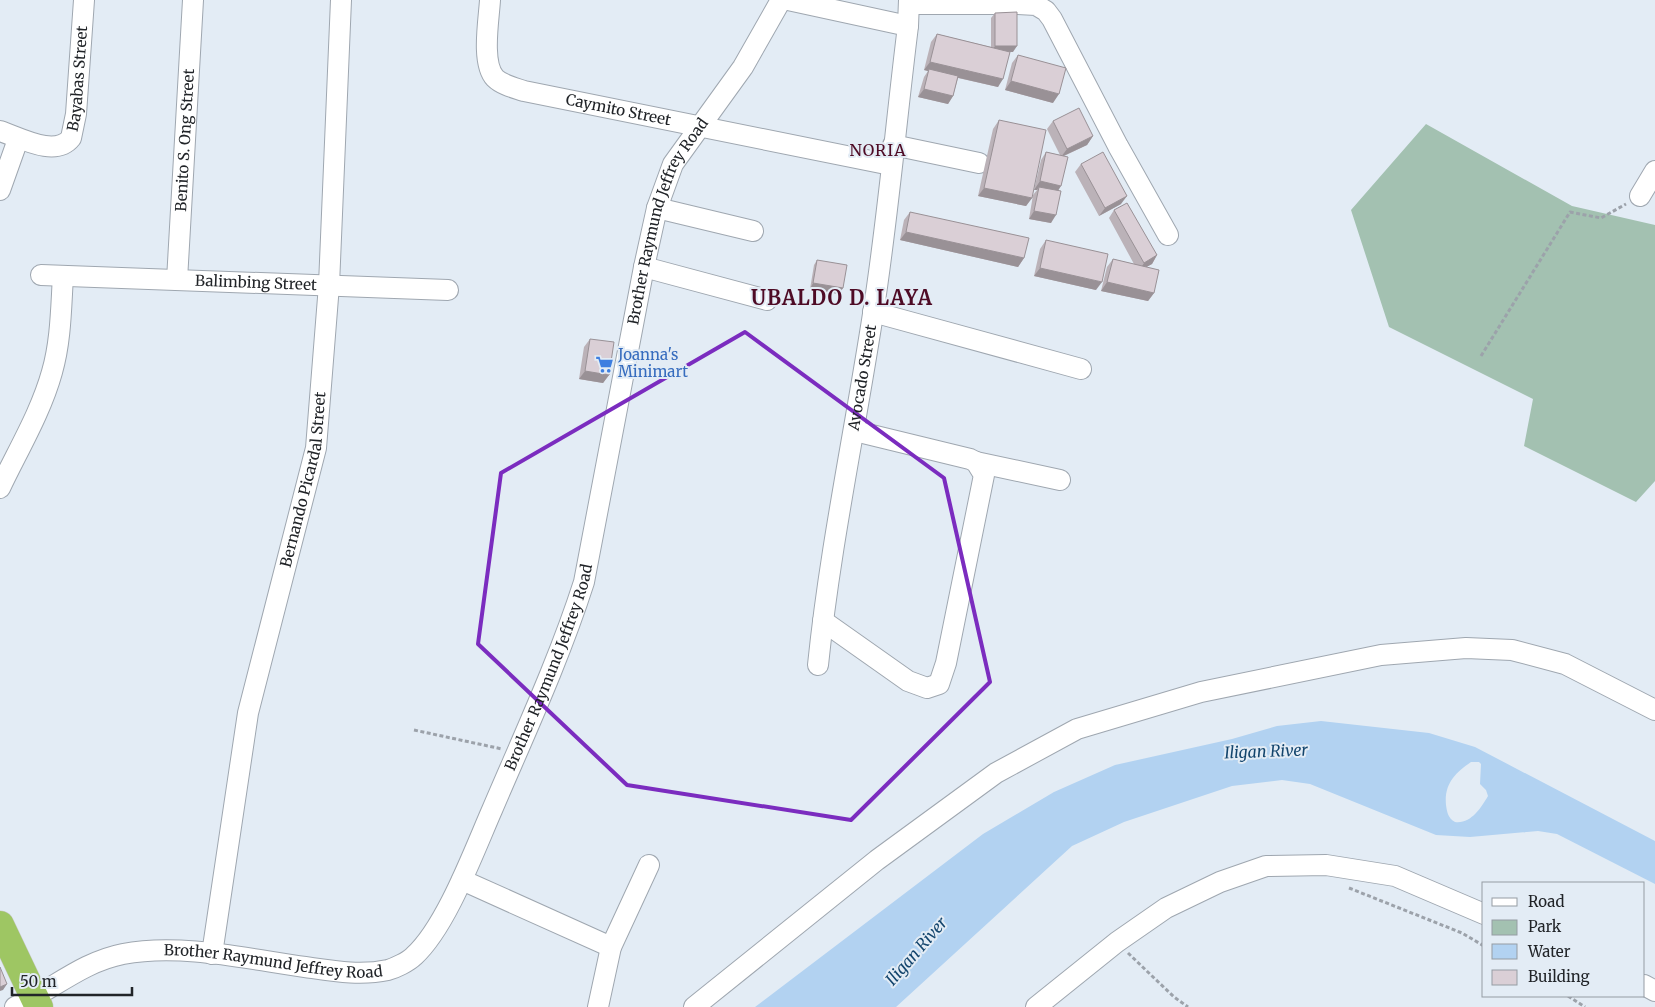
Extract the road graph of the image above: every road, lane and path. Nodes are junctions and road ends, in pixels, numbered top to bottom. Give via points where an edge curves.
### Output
1 (84, 0) edge
2 (193, 0) edge
3 (342, 0) edge
4 (490, 0) edge
5 (781, 0) edge
6 (788, 0) edge
7 (909, 2) edge
8 (908, 26) junction
9 (698, 128) junction
10 (0, 131) edge
11 (16, 145) dead end
12 (893, 145) junction
13 (979, 163) dead end
14 (891, 165) junction
15 (1655, 171) edge
16 (0, 190) edge
17 (1640, 196) joint
18 (657, 208) junction
19 (753, 230) dead end
20 (1168, 235) dead end
21 (644, 267) junction
22 (41, 275) dead end
23 (63, 276) junction
24 (177, 280) junction
25 (329, 286) junction
26 (448, 290) dead end
27 (767, 300) dead end
28 (873, 312) junction
29 (1481, 356) dead end
30 (1081, 369) dead end
31 (855, 431) junction
32 (976, 462) junction
33 (1060, 480) dead end
34 (0, 488) edge
35 (823, 621) junction
36 (818, 665) dead end
37 (1655, 710) edge
38 (414, 730) dead end
39 (517, 752) junction
40 (649, 865) dead end
41 (462, 880) junction
42 (1342, 885) dead end
43 (1482, 913) edge
44 (0, 925) edge
45 (1117, 942) junction
46 (1482, 945) edge
47 (611, 946) junction
48 (212, 954) junction
49 (1570, 997) edge
50 (30, 1004) edge
51 (598, 1007) edge
52 (694, 1007) edge
53 (1036, 1007) edge
54 (1188, 1007) edge
55 (1585, 1007) edge

1 - 10 street, Bayabas Street via 76,114 71,138 59,147 50,147
2 - 24 street, Benito S. Ong Street
3 - 25 street, Bernando Picardal Street
4 - 9 street, Caymito Street via 487,53 495,77 507,85
5 - 9 street, Brother Raymund Jeffrey Road via 743,67
6 - 8 street
7 - 8 street, Avocado Street
7 - 20 street via 1036,5 1046,11 1067,43 1118,146
8 - 12 street, Avocado Street
9 - 14 street, Caymito Street
9 - 18 street, Brother Raymund Jeffrey Road via 673,164
11 - 16 street
12 - 13 street
12 - 14 street, Avocado Street
14 - 28 street, Avocado Street
15 - 17 street
17 - 29 path via 1601,218 1570,212
18 - 19 street
18 - 21 street, Brother Raymund Jeffrey Road
21 - 27 street
21 - 39 street, Brother Raymund Jeffrey Road via 584,582 569,627
22 - 23 street, Balimbing Street
23 - 24 street, Balimbing Street
23 - 34 street via 58,344 52,371 44,396
24 - 25 street, Balimbing Street
25 - 26 street, Balimbing Street
25 - 48 street, Bernando Picardal Street via 316,448 248,713
28 - 30 street
28 - 31 street, Avocado Street
31 - 32 street
31 - 35 street, Avocado Street
32 - 33 street
32 - 35 street via 984,475 940,684 927,688 908,680
35 - 36 street, Avocado Street
37 - 52 street via 1565,664 1512,650 1466,648 1381,655 1211,690 1077,729 996,773 877,860
38 - 39 path
39 - 41 street, Brother Raymund Jeffrey Road
40 - 47 street
41 - 47 street
41 - 48 street, Brother Raymund Jeffrey Road via 418,951 390,969 354,973
42 - 46 path
43 - 45 street via 1395,876 1326,865 1266,866 1220,882 1166,908
44 - 50 highway
45 - 53 street
45 - 54 path
47 - 51 street
48 - 50 street, Brother Raymund Jeffrey Road via 152,950 122,954 82,967
49 - 55 path

